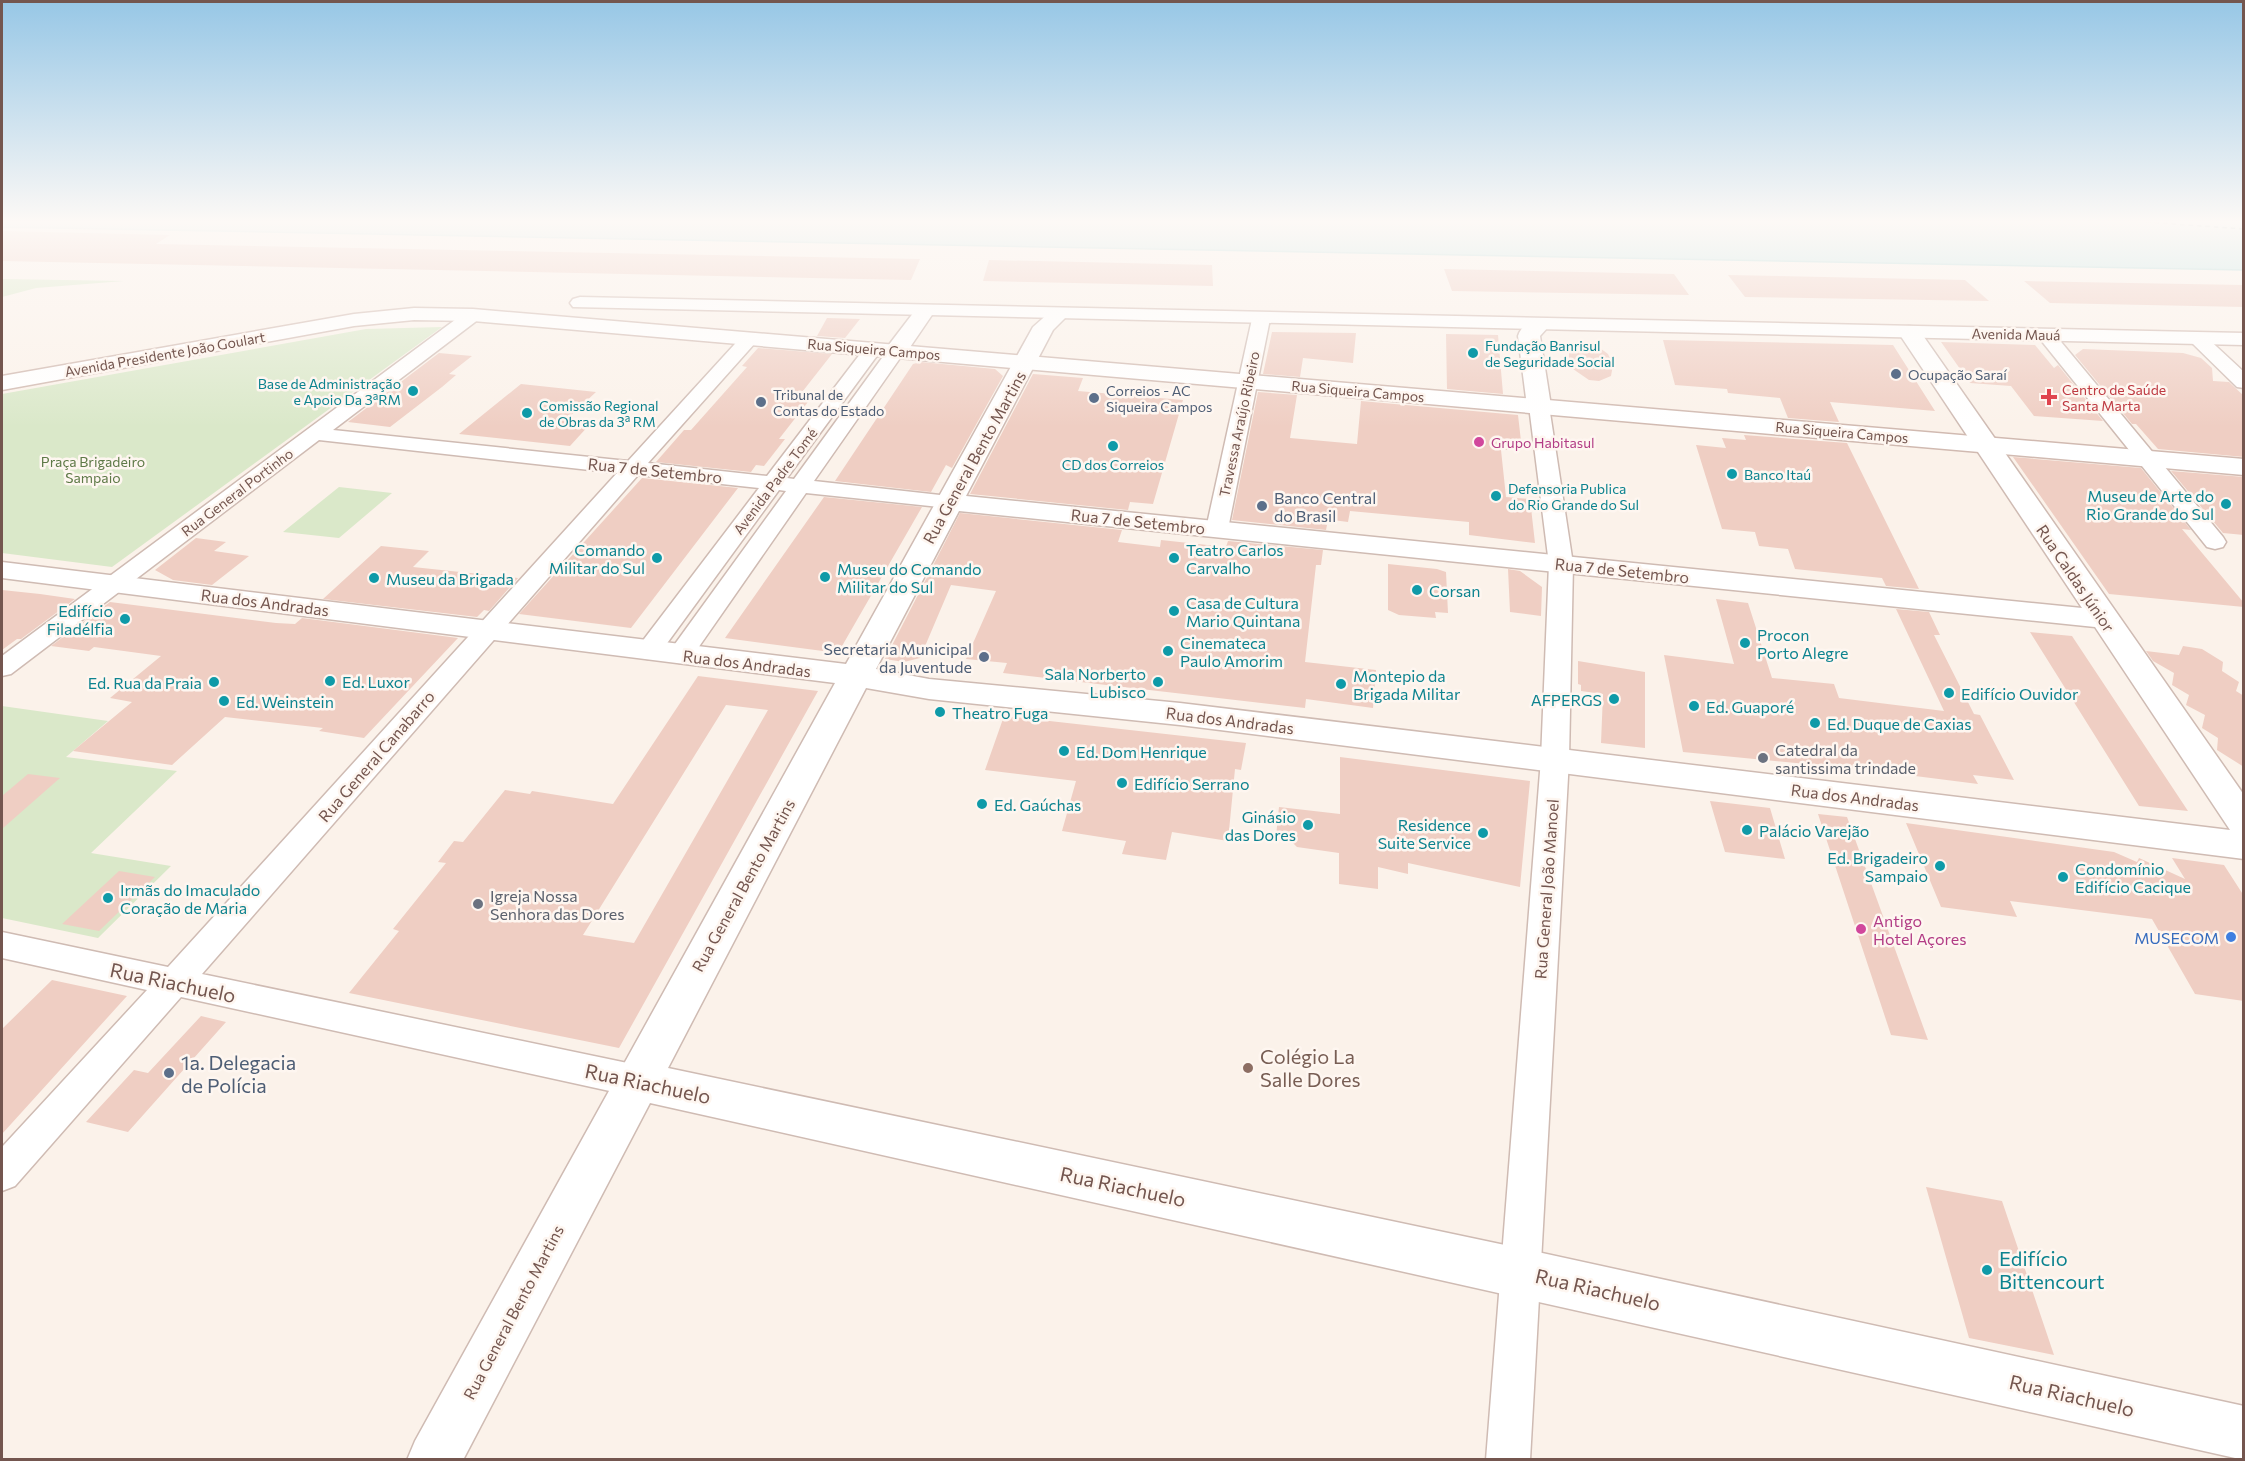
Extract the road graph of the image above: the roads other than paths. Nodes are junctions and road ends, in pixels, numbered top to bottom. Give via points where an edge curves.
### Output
1 (493, 301) joint
2 (900, 311) junction
3 (924, 312) junction
4 (473, 315) junction
5 (1058, 315) junction
6 (1261, 319) junction
7 (1539, 325) junction
8 (1909, 332) junction
9 (2046, 335) junction
10 (750, 338) junction
11 (2198, 338) junction
12 (2240, 342) edge
13 (873, 349) junction
14 (896, 351) junction
15 (1025, 362) junction
16 (2, 371) edge
17 (1249, 381) junction
18 (2244, 382) edge
19 (2, 383) edge
20 (842, 392) junction
21 (867, 394) junction
22 (1539, 406) junction
23 (821, 420) junction
24 (847, 423) junction
25 (316, 434) junction
26 (1986, 445) junction
27 (2147, 459) junction
28 (2244, 467) edge
29 (632, 468) junction
30 (775, 482) junction
31 (802, 485) junction
32 (949, 502) junction
33 (1217, 529) junction
34 (2215, 543) dead end
35 (716, 558) junction
36 (746, 562) junction
37 (1562, 564) junction
38 (2, 570) edge
39 (115, 583) junction
40 (2105, 619) junction
41 (486, 630) junction
42 (648, 651) junction
43 (680, 655) junction
44 (2, 668) edge
45 (857, 676) junction
46 (1555, 759) junction
47 (2244, 823) edge
48 (2244, 845) edge
49 (2, 945) edge
50 (176, 983) junction
51 (637, 1081) junction
52 (2, 1173) edge
53 (1519, 1272) junction
54 (2244, 1433) edge
55 (434, 1460) edge
56 (1508, 1460) edge

1 - 2 street, Avenida Mauá
1 - 16 street, Avenida Presidente João Goulart via 375,307
2 - 3 street, Avenida Mauá
2 - 13 street, Avenida Padre Tomé
3 - 5 street, Avenida Mauá
3 - 14 street, Avenida Padre Tomé
4 - 10 street, Rua Siqueira Campos
4 - 19 street, Avenida Presidente João Goulart via 414,314 354,320
4 - 25 street, Rua General Portinho
5 - 6 street, Avenida Mauá
5 - 15 street, Rua General Bento Martins via 1044,327
6 - 7 street, Avenida Mauá
6 - 17 street, Travessa Araújo Ribeiro
7 - 8 street, Avenida Mauá
7 - 22 street, Rua General João Manoel via 1528,336
8 - 9 street, Avenida Mauá
8 - 26 street, Rua Caldas Júnior
9 - 11 street, Avenida Mauá
9 - 27 street
10 - 13 street, Rua Siqueira Campos
10 - 29 street, Rua General Canabarro
11 - 12 street, Avenida Mauá
11 - 18 street
13 - 14 street, Rua Siqueira Campos
13 - 20 street, Avenida Padre Tomé
14 - 15 street, Rua Siqueira Campos
14 - 21 street, Avenida Padre Tomé
15 - 17 street, Rua Siqueira Campos
15 - 32 street, Rua General Bento Martins
17 - 22 street, Rua Siqueira Campos
17 - 33 street, Travessa Araújo Ribeiro
20 - 21 street
20 - 23 street, Avenida Padre Tomé
21 - 24 street, Avenida Padre Tomé
22 - 26 street, Rua Siqueira Campos
22 - 37 street, Rua General João Manoel
23 - 24 street
23 - 30 street, Avenida Padre Tomé
24 - 31 street, Avenida Padre Tomé
25 - 29 street, Rua 7 de Setembro
25 - 39 street, Rua General Portinho
26 - 27 street, Rua Siqueira Campos
26 - 40 street, Rua Caldas Júnior
27 - 28 street, Rua Siqueira Campos
27 - 34 street
29 - 30 street, Rua 7 de Setembro
29 - 41 street, Rua General Canabarro
30 - 31 street, Rua 7 de Setembro
30 - 35 street, Avenida Padre Tomé
31 - 32 street, Rua 7 de Setembro
31 - 36 street, Avenida Padre Tomé
32 - 33 street, Rua 7 de Setembro
32 - 45 street, Rua General Bento Martins
33 - 37 street, Rua 7 de Setembro
35 - 36 street
35 - 42 street, Avenida Padre Tomé
36 - 43 street, Avenida Padre Tomé
37 - 40 street, Rua 7 de Setembro
37 - 46 street, Rua General João Manoel
38 - 39 street, Rua dos Andradas
39 - 41 street, Rua dos Andradas
39 - 44 street, Rua General Portinho
40 - 47 street, Rua Caldas Júnior
41 - 42 street, Rua dos Andradas
41 - 50 street, Rua General Canabarro
42 - 43 street, Rua dos Andradas
43 - 45 street, Rua dos Andradas
45 - 46 street, Rua dos Andradas via 929,689 1180,714
45 - 51 street, Rua General Bento Martins
46 - 48 street, Rua dos Andradas
46 - 53 street, Rua General João Manoel
49 - 50 street, Rua Riachuelo
50 - 51 street, Rua Riachuelo
50 - 52 street, Rua General Canabarro
51 - 53 street, Rua Riachuelo
51 - 55 street, Rua General Bento Martins
53 - 54 street, Rua Riachuelo
53 - 56 street, Rua General João Manoel

